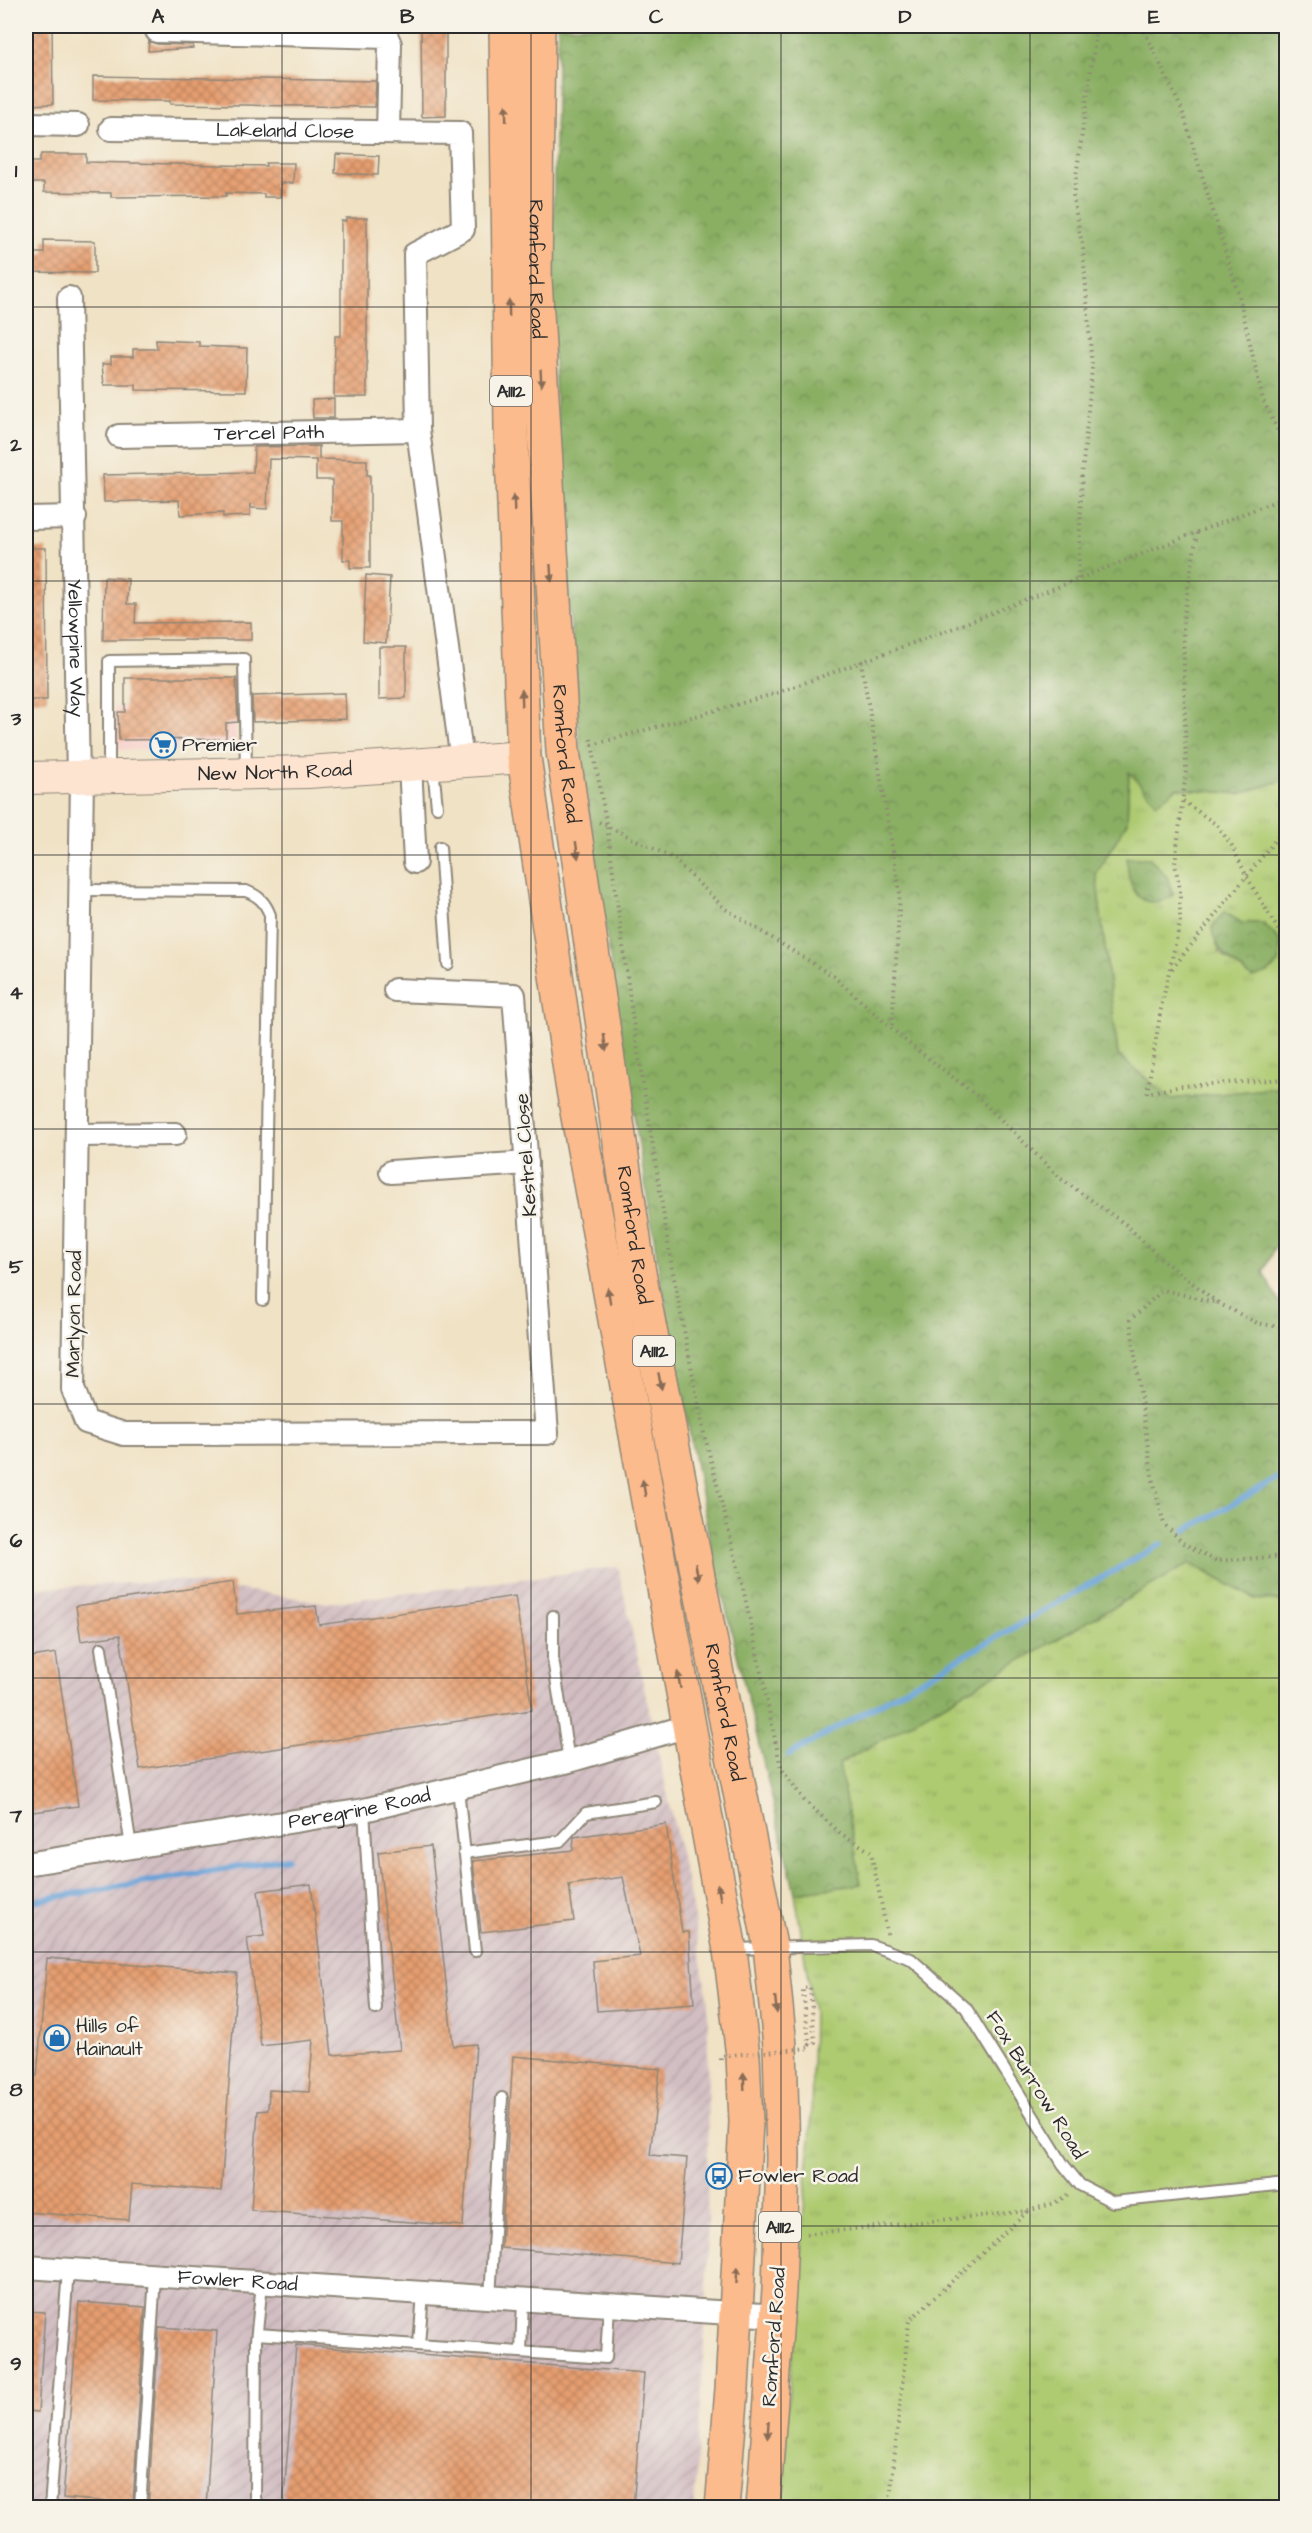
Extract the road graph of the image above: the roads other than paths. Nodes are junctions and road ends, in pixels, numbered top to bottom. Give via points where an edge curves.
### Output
1 (506, 26) edge
2 (538, 26) edge
3 (157, 31) dead end
4 (26, 124) edge
5 (78, 125) dead end
6 (111, 129) dead end
7 (388, 132) junction
8 (69, 298) dead end
9 (418, 430) junction
10 (119, 436) dead end
11 (75, 517) junction
12 (26, 518) edge
13 (577, 748) junction
14 (524, 757) junction
15 (435, 763) junction
16 (246, 774) junction
17 (90, 777) junction
18 (26, 778) edge
19 (437, 807) dead end
20 (440, 847) dead end
21 (415, 862) dead end
22 (80, 890) junction
23 (448, 964) dead end
24 (395, 990) dead end
25 (77, 1135) junction
26 (175, 1135) dead end
27 (527, 1163) junction
28 (391, 1172) dead end
29 (263, 1300) dead end
30 (547, 1433) joint
31 (553, 1616) dead end
32 (101, 1648) dead end
33 (688, 1726) junction
34 (569, 1761) junction
35 (458, 1788) junction
36 (656, 1802) dead end
37 (364, 1810) junction
38 (131, 1847) junction
39 (464, 1852) junction
40 (26, 1864) edge
41 (770, 1946) junction
42 (730, 1950) junction
43 (475, 1951) dead end
44 (376, 2009) dead end
45 (502, 2098) dead end
46 (1287, 2184) edge
47 (26, 2266) edge
48 (69, 2270) junction
49 (155, 2276) junction
50 (262, 2283) junction
51 (423, 2294) junction
52 (490, 2298) junction
53 (523, 2300) junction
54 (609, 2305) junction
55 (735, 2313) junction
56 (777, 2316) junction
57 (257, 2334) junction
58 (419, 2345) junction
59 (521, 2352) junction
60 (50, 2508) edge
61 (140, 2508) edge
62 (257, 2508) edge
63 (722, 2508) edge
64 (763, 2508) edge

14 -> 1 main road, Romford Road / A1112 via 511,429
2 -> 13 main road, Romford Road / A1112 via 536,279
3 - 7 street via 387,37
4 - 5 street
6 - 7 street, Lakeland Close
7 - 9 street, Lakeland Close via 460,133 463,229 415,254
8 - 11 street, Yellowpine Way
9 - 10 street, Tercel Path
9 - 15 street
11 - 12 street
11 - 17 street, Yellowpine Way
13 - 14 main road
13 -> 41 main road, Romford Road / A1112 via 573,819 639,1273
14 - 15 street, New North Road
33 -> 14 main road, Romford Road / A1112 via 576,1107
15 - 16 street, New North Road
15 - 19 lane
15 - 21 street
16 - 17 street, New North Road
16 - 17 lane via 244,659 109,661
17 - 18 street, New North Road
17 - 22 street, Marlyon Road
20 - 23 lane
22 - 25 street, Marlyon Road
22 - 29 lane via 246,891 267,907 270,915
24 - 27 street, Kestrel Close via 514,995
25 - 26 street
25 - 30 street, Marlyon Road via 74,1389 86,1422 124,1434
27 - 28 street
27 - 30 street, Kestrel Close
31 - 34 lane via 553,1659
32 - 38 lane
33 - 34 street, Peregrine Road
42 -> 33 main road, Romford Road / A1112
34 - 35 street, Peregrine Road
35 - 37 street, Peregrine Road
35 - 39 lane
36 - 39 lane via 586,1814 560,1841
37 - 38 street, Peregrine Road
37 - 44 lane
38 - 40 street, Peregrine Road
39 - 43 lane
41 - 42 lane, Fox Burrow Road
41 - 46 lane, Fox Burrow Road via 871,1945 911,1959 966,2008 1080,2185 1113,2202
41 -> 56 main road, Romford Road / A1112 via 782,2106
55 -> 42 main road, Romford Road / A1112 via 746,2122 743,2056
45 - 52 lane
47 - 48 street, Fowler Road
48 - 49 street, Fowler Road
48 - 60 lane
49 - 50 street, Fowler Road
49 - 61 lane
50 - 51 street, Fowler Road
50 - 57 lane
51 - 52 street, Fowler Road
51 - 58 lane
52 - 53 street, Fowler Road
53 - 54 street, Fowler Road
53 - 59 lane
54 - 55 street, Fowler Road
54 - 59 lane via 606,2358
55 - 56 street, Fowler Road
55 - 63 main road, Romford Road / A1112
56 -> 64 main road, Romford Road / A1112
57 - 58 lane
57 - 62 lane
58 - 59 lane

